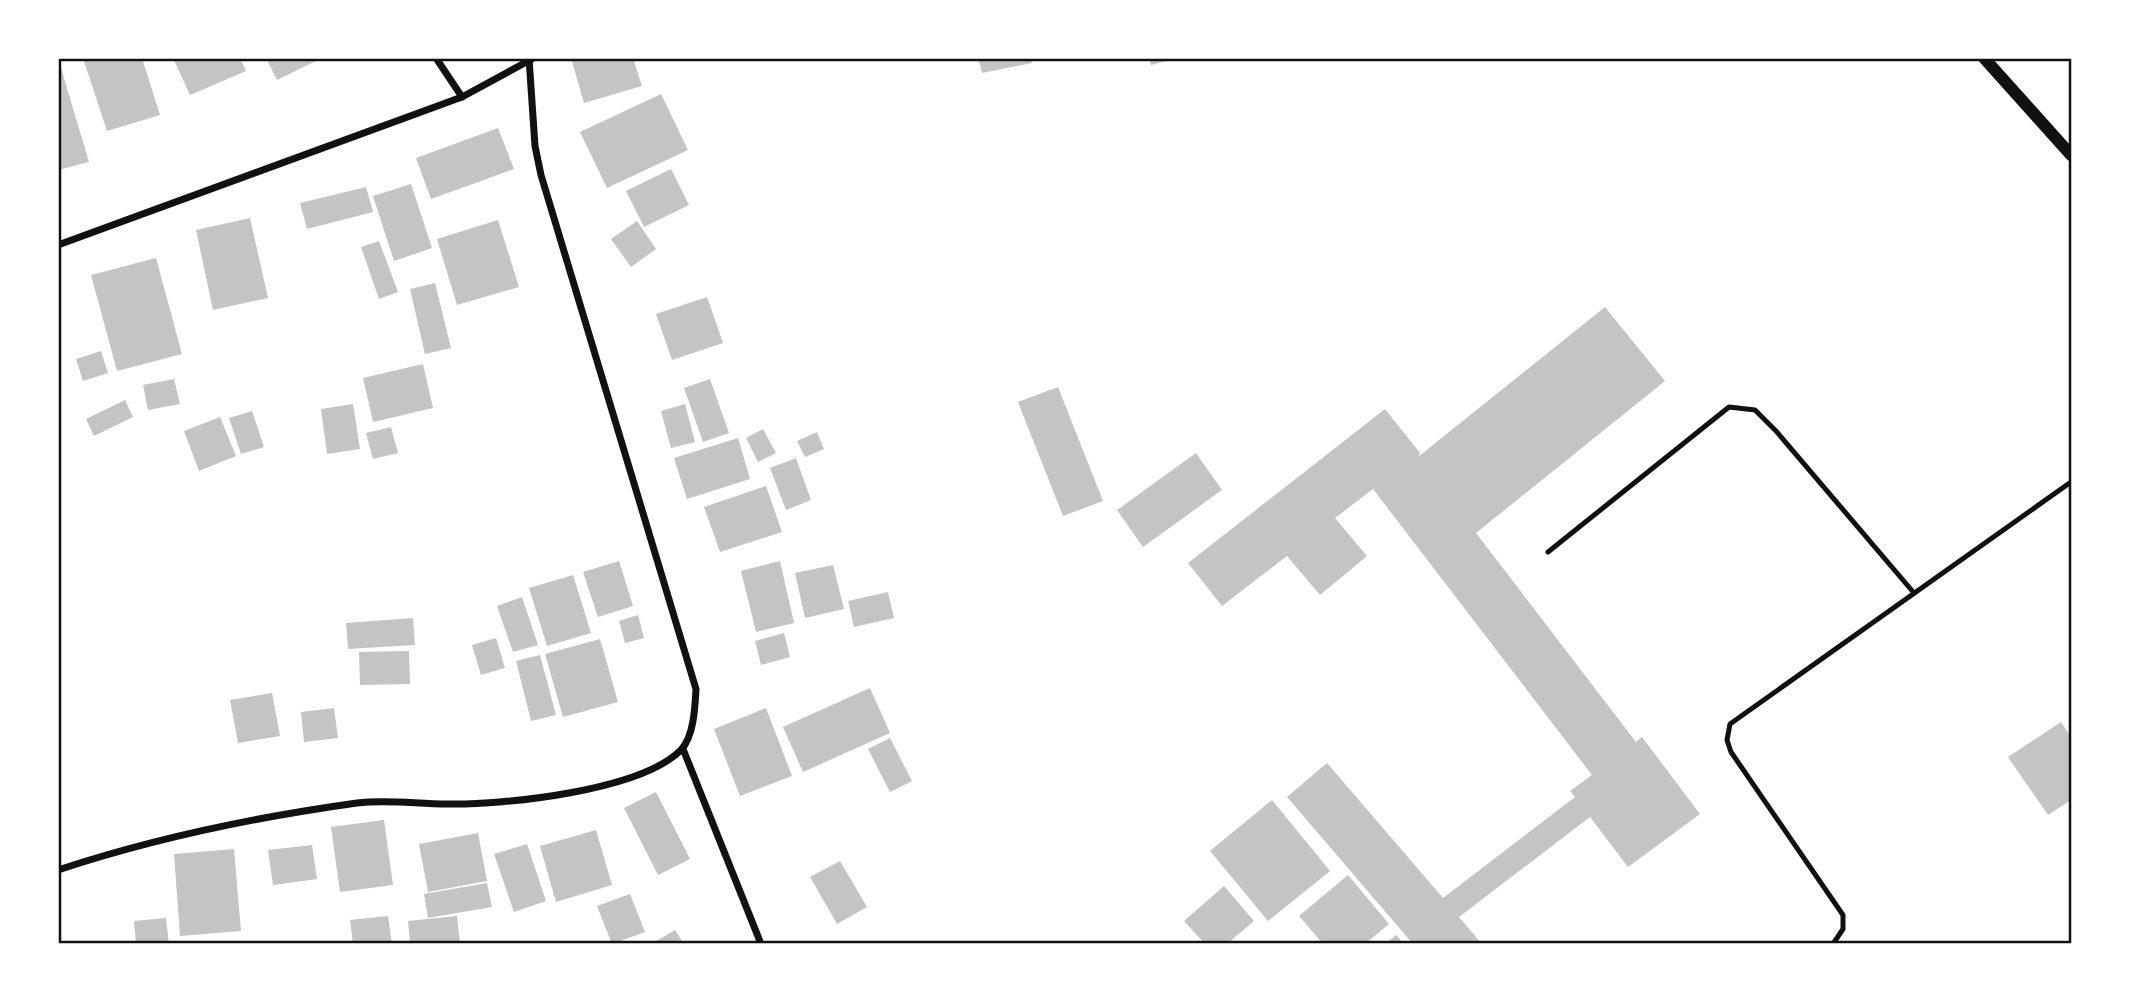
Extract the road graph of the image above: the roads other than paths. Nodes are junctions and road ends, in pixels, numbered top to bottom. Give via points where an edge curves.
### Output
1 (436, 58) edge
2 (1984, 58) edge
3 (531, 59) edge
4 (462, 97) junction
5 (2071, 155) edge
6 (58, 245) edge
7 (2071, 482) edge
8 (1548, 552) dead end
9 (1914, 593) junction
10 (682, 749) junction
11 (58, 870) edge
12 (761, 944) edge
13 (1833, 944) edge

1 - 4 street
2 - 5 street
3 - 4 street
3 - 10 street via 541,175 696,689 694,718
4 - 6 street
7 - 9 lane
8 - 9 lane via 1729,407 1755,410 1769,424
9 - 13 lane via 1730,724 1727,740 1731,752 1843,915 1843,929
10 - 11 street via 613,784 530,799 448,804 361,802 232,823
10 - 12 street

